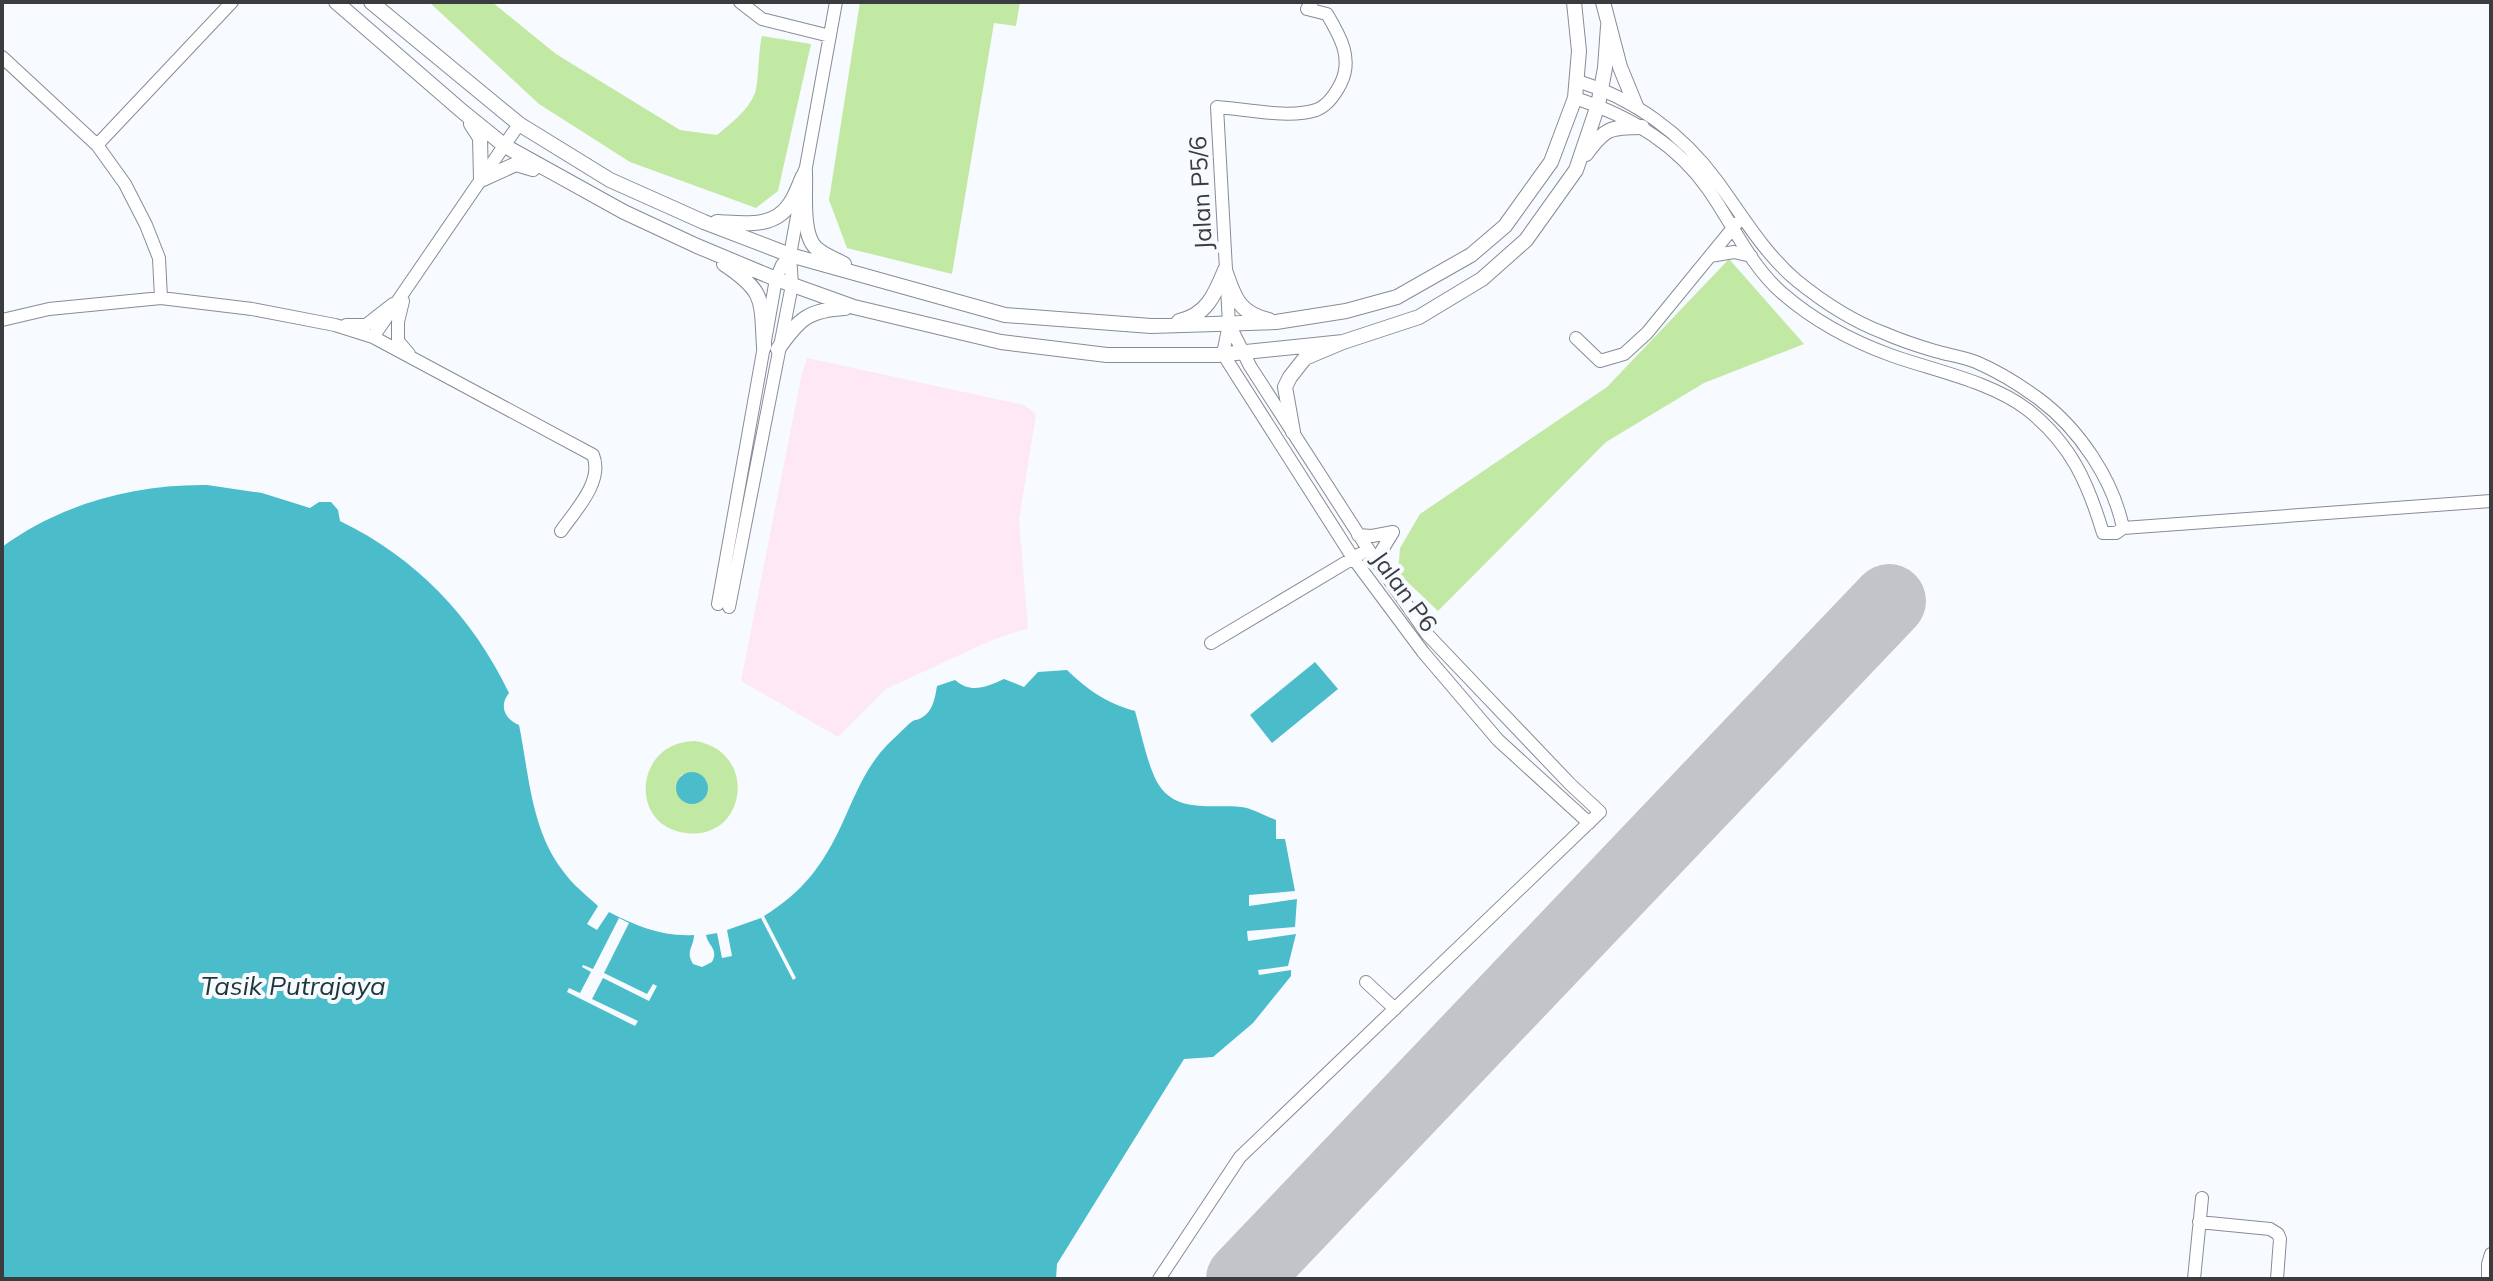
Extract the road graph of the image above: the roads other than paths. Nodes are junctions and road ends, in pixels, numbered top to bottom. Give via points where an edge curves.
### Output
1 (232, 2) edge
2 (329, 2) edge
3 (336, 2) edge
4 (371, 2) edge
5 (740, 2) edge
6 (836, 2) edge
7 (1312, 2) edge
8 (1574, 2) edge
9 (1603, 2) edge
10 (354, 18) junction
11 (1608, 26) junction
12 (830, 36) junction
13 (2, 57) edge
14 (1577, 81) junction
15 (1601, 89) junction
16 (1575, 98) junction
17 (1598, 105) junction
18 (1636, 106) junction
19 (463, 112) junction
20 (519, 124) junction
21 (1642, 127) junction
22 (97, 145) junction
23 (505, 146) junction
24 (1576, 170) junction
25 (805, 172) junction
26 (557, 176) junction
27 (481, 180) junction
28 (704, 222) junction
29 (1737, 223) junction
30 (697, 246) junction
31 (790, 255) junction
32 (1710, 256) junction
33 (1751, 256) junction
34 (1225, 270) junction
35 (776, 279) junction
36 (792, 285) junction
37 (899, 287) junction
38 (405, 294) junction
39 (161, 298) junction
40 (854, 307) junction
41 (2, 320) edge
42 (1276, 322) junction
43 (1229, 324) junction
44 (335, 325) junction
45 (1151, 326) junction
46 (373, 337) junction
47 (1576, 338) dead end
48 (1343, 342) junction
49 (771, 348) junction
50 (1242, 352) junction
51 (1223, 354) junction
52 (416, 362) junction
53 (1293, 432) junction
54 (2491, 501) edge
55 (2123, 528) junction
56 (561, 531) dead end
57 (1358, 535) junction
58 (1368, 549) junction
59 (1353, 558) junction
60 (1379, 563) junction
61 (724, 605) dead end
62 (1211, 643) dead end
63 (1589, 823) junction
64 (1366, 982) dead end
65 (1395, 1009) junction
66 (2202, 1198) dead end
67 (2199, 1222) junction
68 (2491, 1254) edge
69 (1159, 1279) edge
70 (2194, 1279) edge
71 (2277, 1279) edge
72 (2488, 1279) edge

1 - 22 street
2 - 10 street
3 - 10 street
4 - 20 street
5 - 12 street via 762,19
6 - 12 street
7 - 34 street, Jalan P5/6 via 1307,9 1327,14 1347,57 1335,94 1319,110 1217,107
8 - 14 street
9 - 11 street
10 - 19 street
11 - 15 street
11 - 18 street
12 - 25 street
13 - 22 street
14 - 15 street
14 - 16 street
15 - 17 street
15 - 18 street
16 - 17 street
16 - 42 street via 1551,162 1505,226 1471,255 1397,297
17 - 21 street
17 - 24 street
18 - 29 street via 1690,149 1717,180
19 - 23 street
19 - 27 street via 480,138
20 - 23 street
20 - 28 street via 610,180
21 - 24 street via 1600,134
21 - 29 street via 1685,160
22 - 39 street via 146,225 159,258
23 - 26 street
23 - 27 street
24 - 48 street via 1526,240 1482,279 1419,317
25 - 28 street via 788,208 774,219 759,224
25 - 31 street
25 - 37 street via 809,240 817,249
26 - 27 street via 516,164
26 - 30 street
27 - 38 street
28 - 31 street
29 - 32 street
29 - 33 street
29 - 55 street via 1836,310 1882,333 1974,361 2039,399 2091,456
30 - 35 street
30 - 49 street via 756,290
31 - 35 street
31 - 36 street
31 - 37 street
32 - 33 street
32 - 47 street via 1624,354 1600,361
33 - 55 street via 1782,293 1859,342 1996,392 2026,409 2055,434 2081,471 2103,533
34 - 42 street via 1234,298 1244,309
34 - 43 street, Jalan P5/6
34 - 45 street via 1201,313
35 - 36 street
35 - 49 street
36 - 40 street
36 - 49 street
37 - 45 street via 1005,315
38 - 44 street via 366,325
38 - 46 street
38 - 52 street via 398,341
39 - 41 street via 49,309
39 - 44 street
40 - 49 street via 813,312
40 - 51 street via 1001,342 1107,355
42 - 43 street
43 - 45 street
43 - 50 street, Jalan P6
43 - 51 street
44 - 46 street
46 - 52 street
48 - 50 street
48 - 53 street via 1305,358 1290,377 1285,387
49 - 61 street
50 - 51 street
50 - 53 street, Jalan P6
51 - 59 street, Jalan P6
52 - 56 street via 593,455 596,475
53 - 57 street, Jalan P6
54 - 55 street
57 - 58 street, Jalan P6
57 - 60 street via 1393,532
58 - 59 street
58 - 60 street, Jalan P6
59 - 62 street
59 - 63 street, Jalan P6 via 1498,740
60 - 63 street, Jalan P6 via 1427,634 1600,812
63 - 65 street
64 - 65 street
65 - 69 street via 1240,1157
66 - 67 street
67 - 70 street
67 - 71 street via 2278,1234
68 - 72 street

